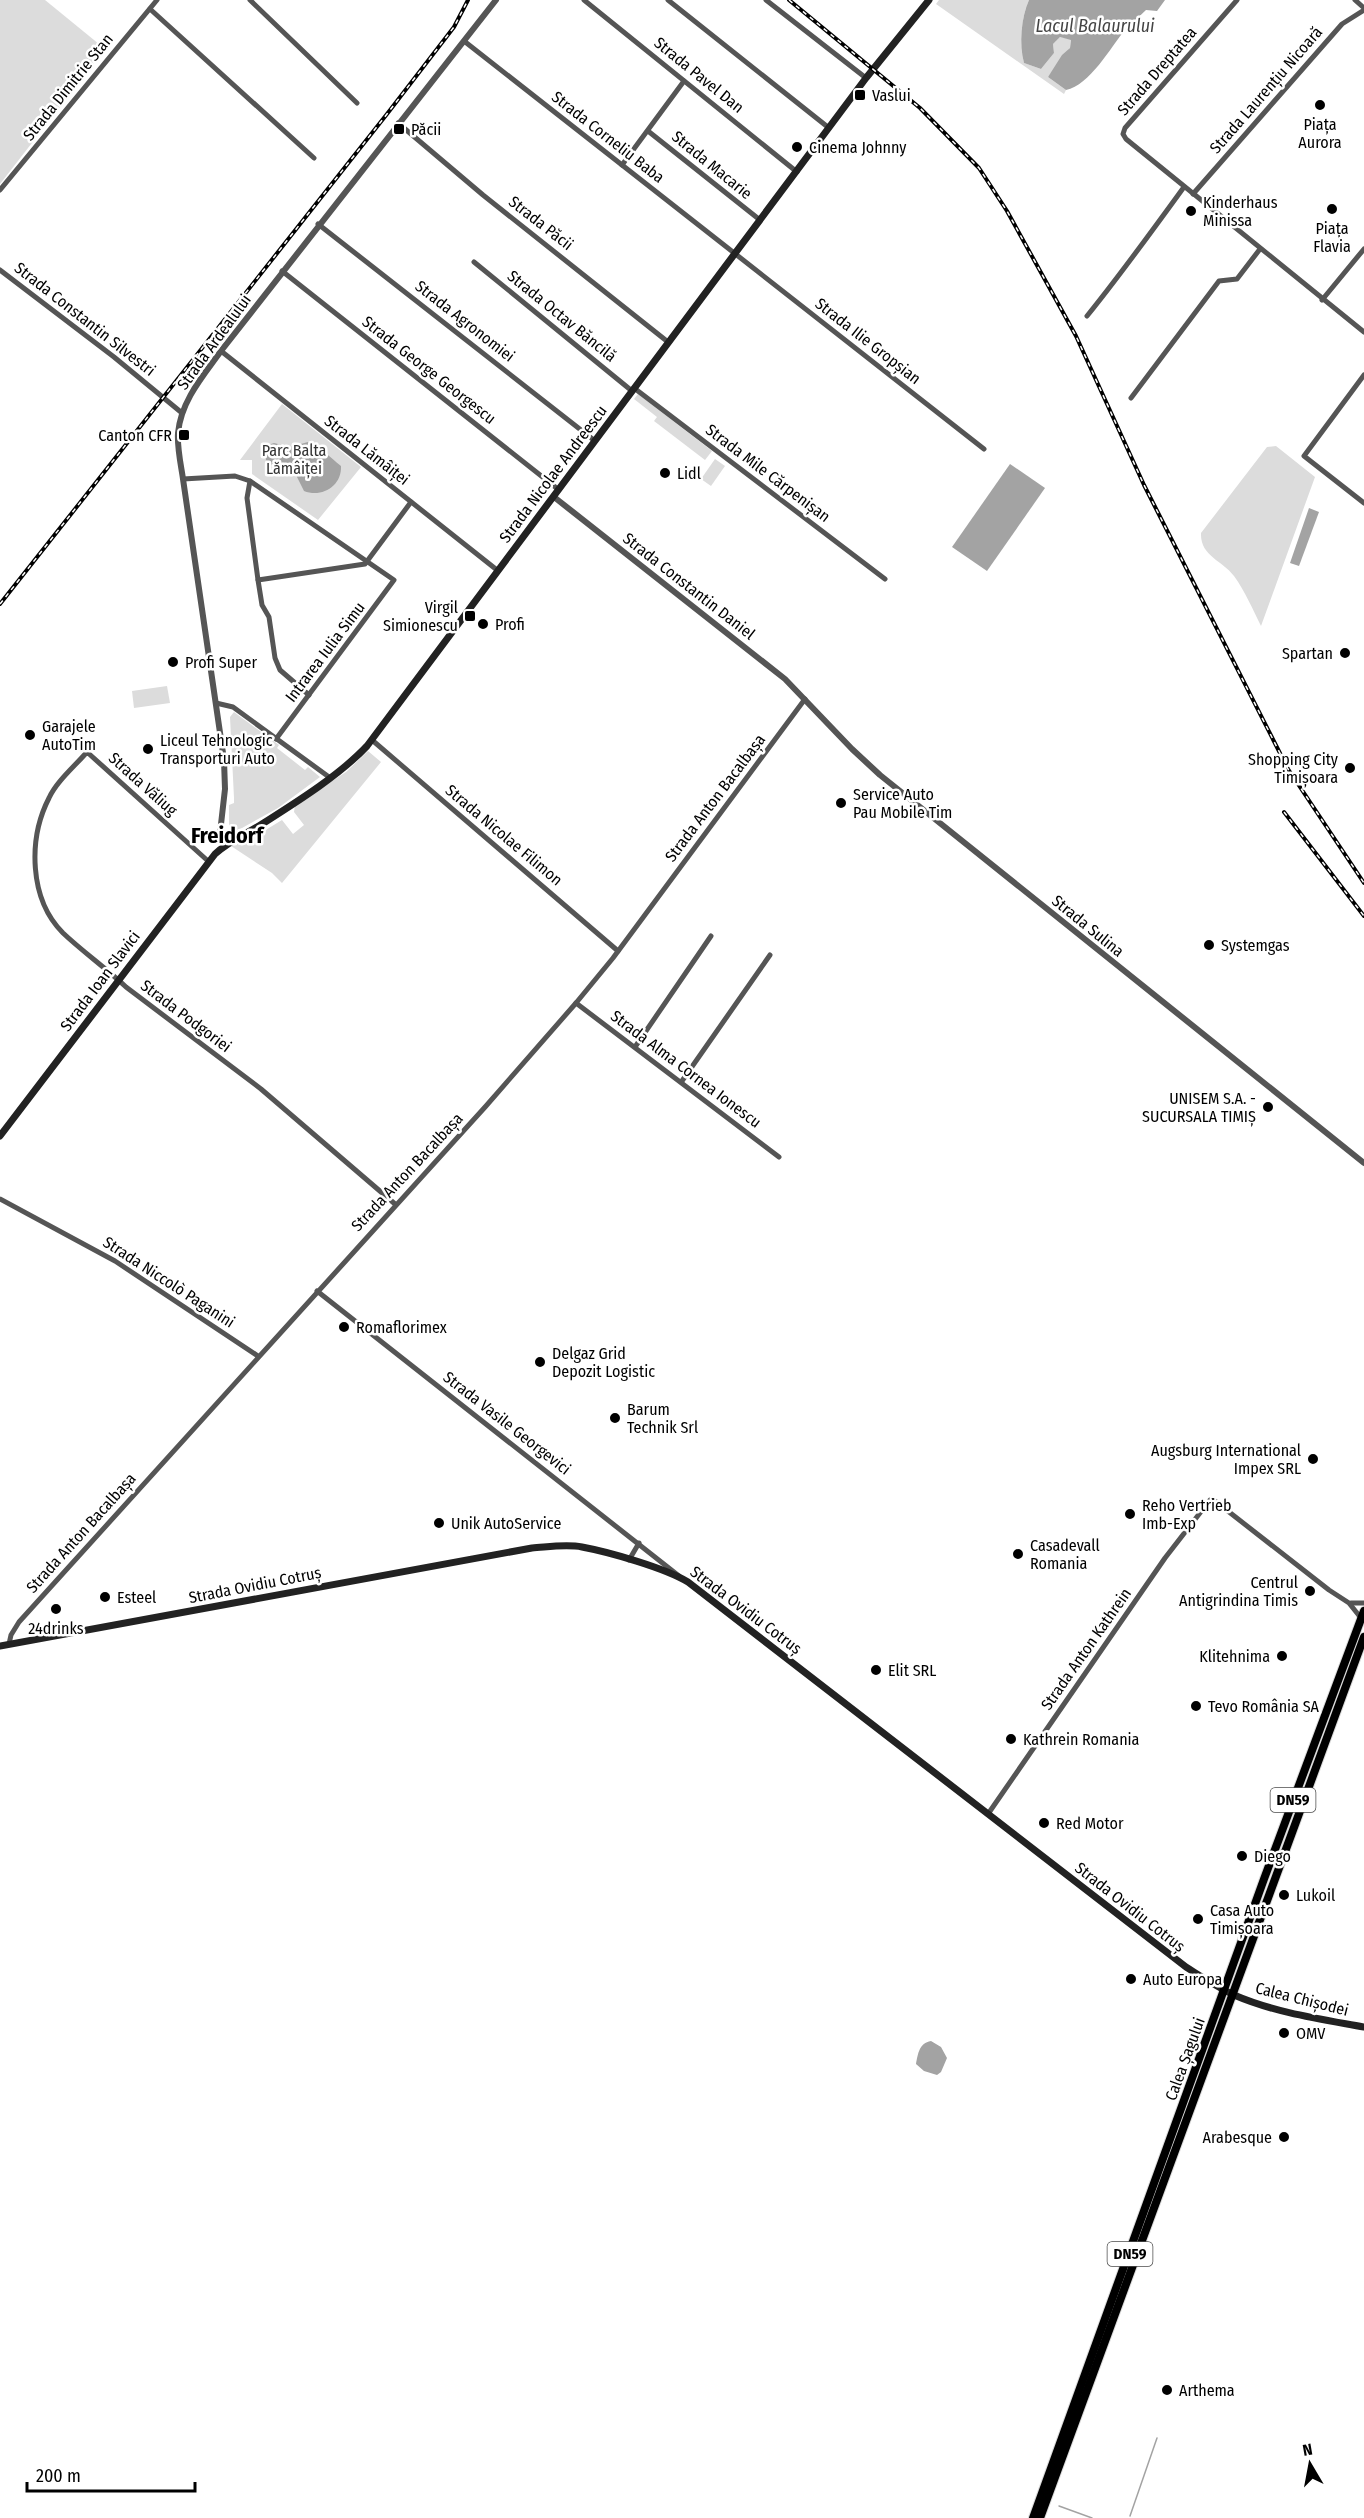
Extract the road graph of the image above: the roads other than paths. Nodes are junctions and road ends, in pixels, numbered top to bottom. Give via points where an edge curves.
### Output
1 (157, 0) edge
2 (250, 0) edge
3 (496, 0) edge
4 (584, 0) edge
5 (668, 0) edge
6 (766, 0) edge
7 (929, 0) edge
8 (1236, 0) edge
9 (1355, 0) edge
10 (150, 9) junction
11 (1364, 9) edge
12 (464, 40) junction
13 (866, 78) junction
14 (684, 81) junction
15 (357, 103) dead end
16 (398, 123) junction
17 (829, 128) junction
18 (648, 130) junction
19 (314, 158) dead end
20 (622, 165) junction
21 (797, 172) junction
22 (1184, 187) junction
23 (0, 190) edge
24 (1193, 194) junction
25 (760, 220) junction
26 (318, 224) junction
27 (1260, 249) junction
28 (1364, 249) edge
29 (735, 254) junction
30 (474, 262) dead end
31 (0, 270) edge
32 (282, 272) junction
33 (1320, 298) junction
34 (1087, 316) dead end
35 (1364, 332) edge
36 (668, 342) junction
37 (221, 351) junction
38 (1364, 375) edge
39 (633, 389) junction
40 (1131, 398) dead end
41 (182, 413) junction
42 (595, 441) junction
43 (984, 449) dead end
44 (183, 479) junction
45 (250, 480) junction
46 (559, 490) junction
47 (554, 497) junction
48 (411, 502) junction
49 (1364, 503) edge
50 (368, 560) junction
51 (497, 570) junction
52 (885, 579) dead end
53 (258, 580) junction
54 (309, 695) junction
55 (805, 699) junction
56 (216, 703) junction
57 (276, 739) junction
58 (372, 740) junction
59 (87, 752) joint
60 (329, 777) junction
61 (224, 845) junction
62 (208, 861) junction
63 (711, 936) dead end
64 (618, 951) junction
65 (770, 955) dead end
66 (119, 980) junction
67 (576, 1003) junction
68 (635, 1047) junction
69 (682, 1081) junction
70 (0, 1136) edge
71 (779, 1157) dead end
72 (1364, 1163) edge
73 (0, 1199) edge
74 (395, 1204) junction
75 (317, 1291) junction
76 (258, 1356) junction
77 (639, 1543) junction
78 (629, 1560) junction
79 (679, 1576) junction
80 (1349, 1603) junction
81 (1364, 1603) edge
82 (1363, 1614) edge
83 (1364, 1637) edge
84 (9, 1644) junction
85 (0, 1646) edge
86 (988, 1814) junction
87 (1224, 1990) junction
88 (1234, 1994) junction
89 (1364, 2027) edge
90 (1033, 2518) edge
91 (1041, 2518) edge

1 - 10 street, Strada Dimitrie Stan
2 - 15 street
3 - 12 street, Strada Ardealului
4 - 14 street, Strada Pavel Dan
5 - 17 street
6 - 13 street
7 - 13 main road, Strada Nicolae Andreescu
8 - 22 street, Strada Dreptatea via 1123,134
9 - 11 street
10 - 19 street
10 - 23 street, Strada Dimitrie Stan
11 - 24 street, Strada Laurențiu Nicoară via 1342,24
12 - 16 street, Strada Ardealului
12 - 20 street, Strada Corneliu Baba
13 - 17 main road, Strada Nicolae Andreescu
14 - 18 street
14 - 21 street, Strada Pavel Dan
16 - 26 street, Strada Ardealului
16 - 36 street, Strada Păcii
17 - 21 main road, Strada Nicolae Andreescu
18 - 20 street
18 - 25 street, Strada Macarie
20 - 29 street, Strada Corneliu Baba
21 - 25 main road, Strada Nicolae Andreescu
22 - 24 street
22 - 34 street
24 - 27 street
25 - 29 main road, Strada Nicolae Andreescu
26 - 32 street, Strada Ardealului
26 - 42 street, Strada Agronomiei
27 - 33 street
27 - 40 street via 1237,279 1219,281
28 - 33 street
29 - 36 main road, Strada Nicolae Andreescu
29 - 43 street, Strada Ilie Gropșian
30 - 39 street, Strada Octav Băncilă
31 - 41 street, Strada Constantin Silvestri
32 - 37 street, Strada Ardealului
32 - 46 street, Strada George Georgescu
33 - 35 street
36 - 39 main road, Strada Nicolae Andreescu
37 - 41 street, Strada Ardealului
37 - 48 street, Strada Lămâiței
38 - 49 street via 1304,456
39 - 42 main road, Strada Nicolae Andreescu
39 - 52 street, Strada Mile Cărpenișan
41 - 44 street, Strada Ardealului via 178,436
42 - 46 main road, Strada Nicolae Andreescu
44 - 45 street via 235,476
44 - 56 street, Strada Ardealului
45 - 50 street
45 - 53 street via 247,498
46 - 47 main road, Strada Nicolae Andreescu
47 - 51 main road, Strada Nicolae Andreescu
47 - 55 street, Strada Constantin Daniel via 785,679
48 - 50 street
48 - 51 street, Strada Lămâiței
50 - 53 street via 362,565
50 - 54 street, Intrarea Iulia Simu via 394,580
51 - 58 main road, Strada Nicolae Andreescu
53 - 54 street via 277,664
54 - 57 street, Intrarea Iulia Simu
55 - 64 street, Strada Anton Bacalbașa
55 - 72 street, Strada Sulina via 880,775
56 - 57 street via 233,707
56 - 61 street, Strada Ardealului via 225,773 220,833
57 - 60 street
58 - 60 main road, Strada Nicolae Andreescu via 357,757
58 - 64 street, Strada Nicolae Filimon
59 - 62 street, Strada Văliug
59 - 66 street, Strada Podgoriei via 56,787 45,807 36,840 36,875 46,909 56,924
60 - 61 main road, Strada Nicolae Andreescu
61 - 62 main road, Strada Ioan Slavici
62 - 66 main road, Strada Ioan Slavici
63 - 68 street
64 - 67 street, Strada Anton Bacalbașa
65 - 69 street
66 - 70 main road, Strada Ioan Slavici
66 - 74 street, Strada Podgoriei via 261,1089
67 - 68 street, Strada Alma Cornea Ionescu
67 - 74 street, Strada Anton Bacalbașa
68 - 69 street, Strada Alma Cornea Ionescu
69 - 71 street, Strada Alma Cornea Ionescu
73 - 76 street, Strada Niccolò Paganini via 116,1261
74 - 75 street, Strada Anton Bacalbașa
75 - 76 street, Strada Anton Bacalbașa
75 - 77 street, Strada Vasile Georgevici
76 - 84 street, Strada Anton Bacalbașa via 19,1622
77 - 78 street
77 - 79 street, Strada Vasile Georgevici
78 - 79 main road, Strada Ovidiu Cotruș
78 - 84 main road, Strada Ovidiu Cotruș via 582,1547 532,1548
79 - 86 main road, Strada Ovidiu Cotruș
80 - 81 street
80 - 82 street
80 - 86 street, Strada Anton Kathrein via 1212,1499 1165,1558
82 - 87 main road, Calea Șagului / DN59
83 - 88 main road, Calea Șagului / DN59
84 - 85 main road, Strada Ovidiu Cotruș
86 - 87 main road, Strada Ovidiu Cotruș via 1186,1967
87 - 88 main road, Strada Ovidiu Cotruș
87 - 90 main road, Calea Șagului / DN59
88 - 89 main road, Calea Chișodei via 1296,2015
88 - 91 main road, Calea Șagului / DN59

